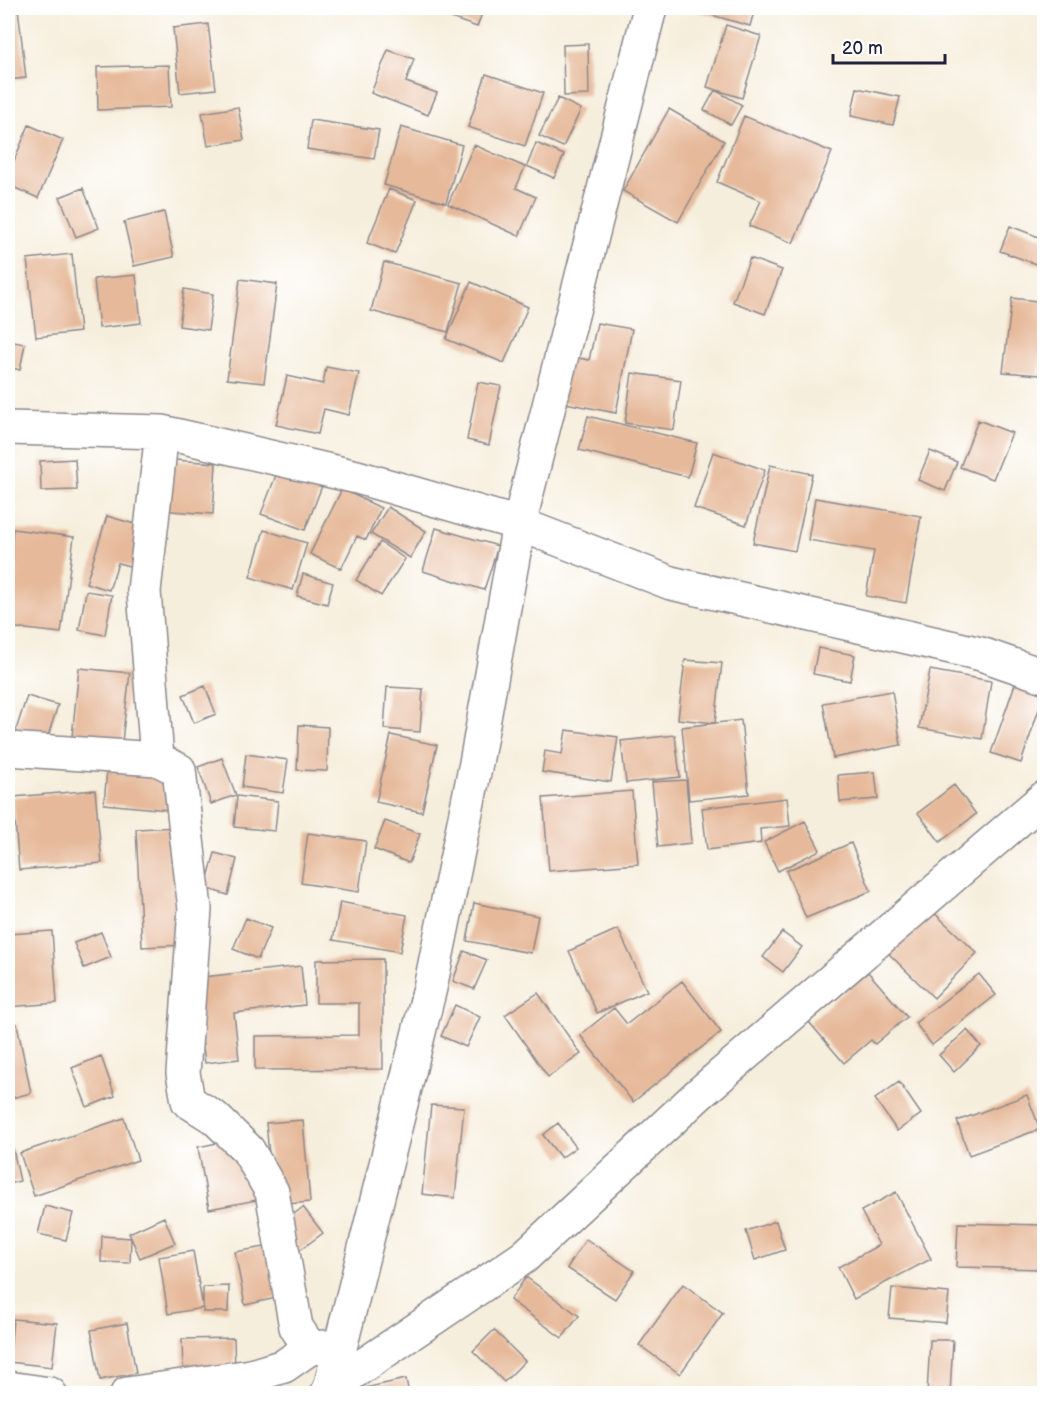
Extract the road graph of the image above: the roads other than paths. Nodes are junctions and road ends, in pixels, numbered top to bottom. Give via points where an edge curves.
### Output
1 (650, 8) edge
2 (8, 428) edge
3 (162, 432) junction
4 (519, 524) junction
5 (1044, 676) edge
6 (8, 749) edge
7 (157, 759) junction
8 (1044, 798) edge
9 (325, 1347) junction
10 (8, 1388) edge
11 (328, 1391) edge
12 (50, 1394) edge
13 (128, 1394) edge

1 - 4 street
2 - 3 street
3 - 4 street via 357,477
3 - 7 street via 144,591
4 - 5 street via 671,583 981,654
4 - 9 street via 430,988
6 - 7 street
7 - 9 street via 179,770 195,909 183,1073 188,1101 215,1118 248,1150 272,1192 296,1328
8 - 11 street via 699,1094 524,1257
9 - 11 street
9 - 13 street via 251,1376
10 - 12 street

